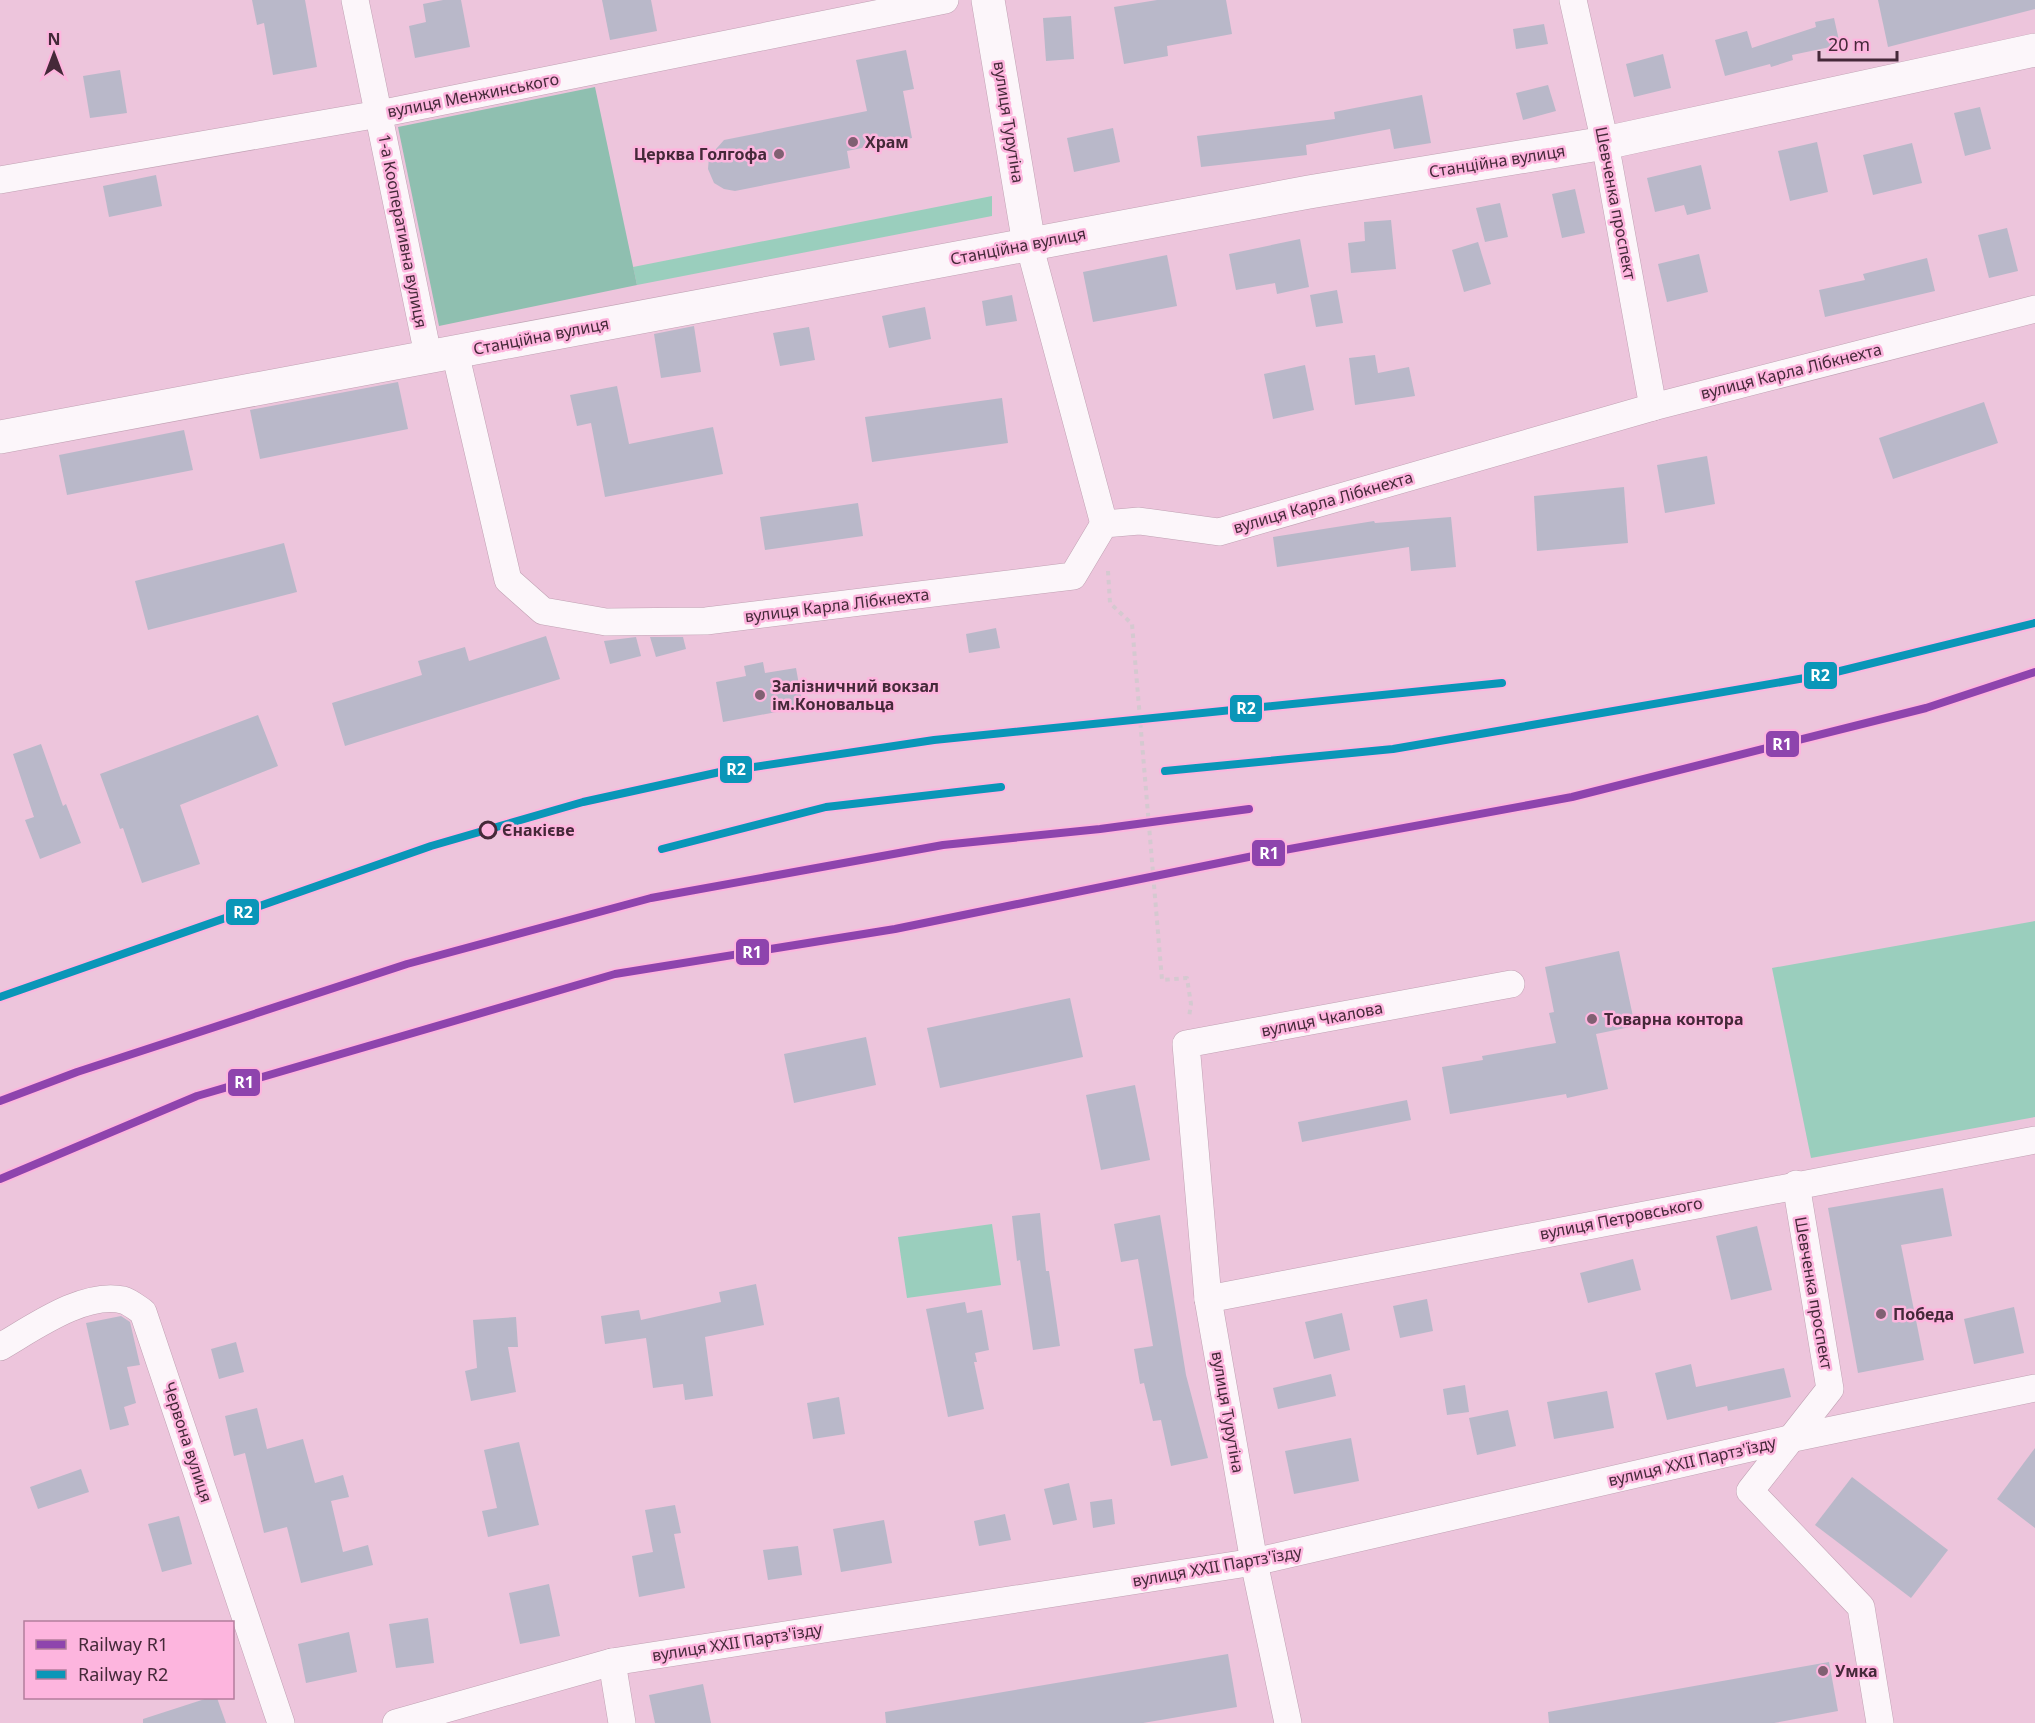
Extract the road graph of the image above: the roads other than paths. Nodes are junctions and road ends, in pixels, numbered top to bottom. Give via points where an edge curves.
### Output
1 (356, 0) edge
2 (945, 0) edge
3 (988, 0) edge
4 (1573, 0) edge
5 (2035, 50) edge
6 (380, 114) junction
7 (1605, 143) junction
8 (0, 180) edge
9 (1029, 244) junction
10 (2035, 309) edge
11 (442, 354) junction
12 (1653, 407) junction
13 (0, 437) edge
14 (1104, 524) junction
15 (1510, 984) dead end
16 (1189, 1098) joint
17 (2035, 1140) edge
18 (1796, 1184) junction
19 (1208, 1299) junction
20 (0, 1347) edge
21 (2035, 1388) edge
22 (1789, 1439) junction
23 (1254, 1562) junction
24 (612, 1662) junction
25 (281, 1723) edge
26 (396, 1723) edge
27 (622, 1723) edge
28 (1288, 1723) edge
29 (1880, 1723) edge

1 - 6 street, 1-а Кооперативна вулиця
2 - 6 street, вулиця Менжинського
3 - 9 street, вулиця Турутіна
4 - 7 street, Шевченка проспект
5 - 7 street, Станційна вулиця
6 - 8 street, вулиця Менжинського
6 - 11 street, 1-а Кооперативна вулиця
7 - 9 street, Станційна вулиця
7 - 12 street, Шевченка проспект
9 - 11 street, Станційна вулиця
9 - 14 street
10 - 12 street, вулиця Карла Лібкнехта
11 - 13 street, Станційна вулиця
11 - 14 street, вулиця Карла Лібкнехта via 508,580 543,611 606,622 706,621 1073,576
12 - 14 street, вулиця Карла Лібкнехта via 1220,532 1139,521
15 - 16 street, вулиця Чкалова via 1186,1044
16 - 19 street, вулиця Турутіна
17 - 18 street, вулиця Петровського
18 - 19 street, вулиця Петровського
18 - 22 street, Шевченка проспект via 1830,1389
19 - 23 street, вулиця Турутіна
20 - 25 street, Червона вулиця via 57,1315 94,1300 124,1300 143,1312
21 - 22 street, вулиця XXII Партз'їзду
22 - 23 street, вулиця XXII Партз'їзду
22 - 29 street, Шевченка проспект via 1750,1491 1861,1607
23 - 24 street, вулиця XXII Партз'їзду
23 - 28 street, вулиця Турутіна
24 - 26 street, вулиця XXII Партз'їзду
24 - 27 street

